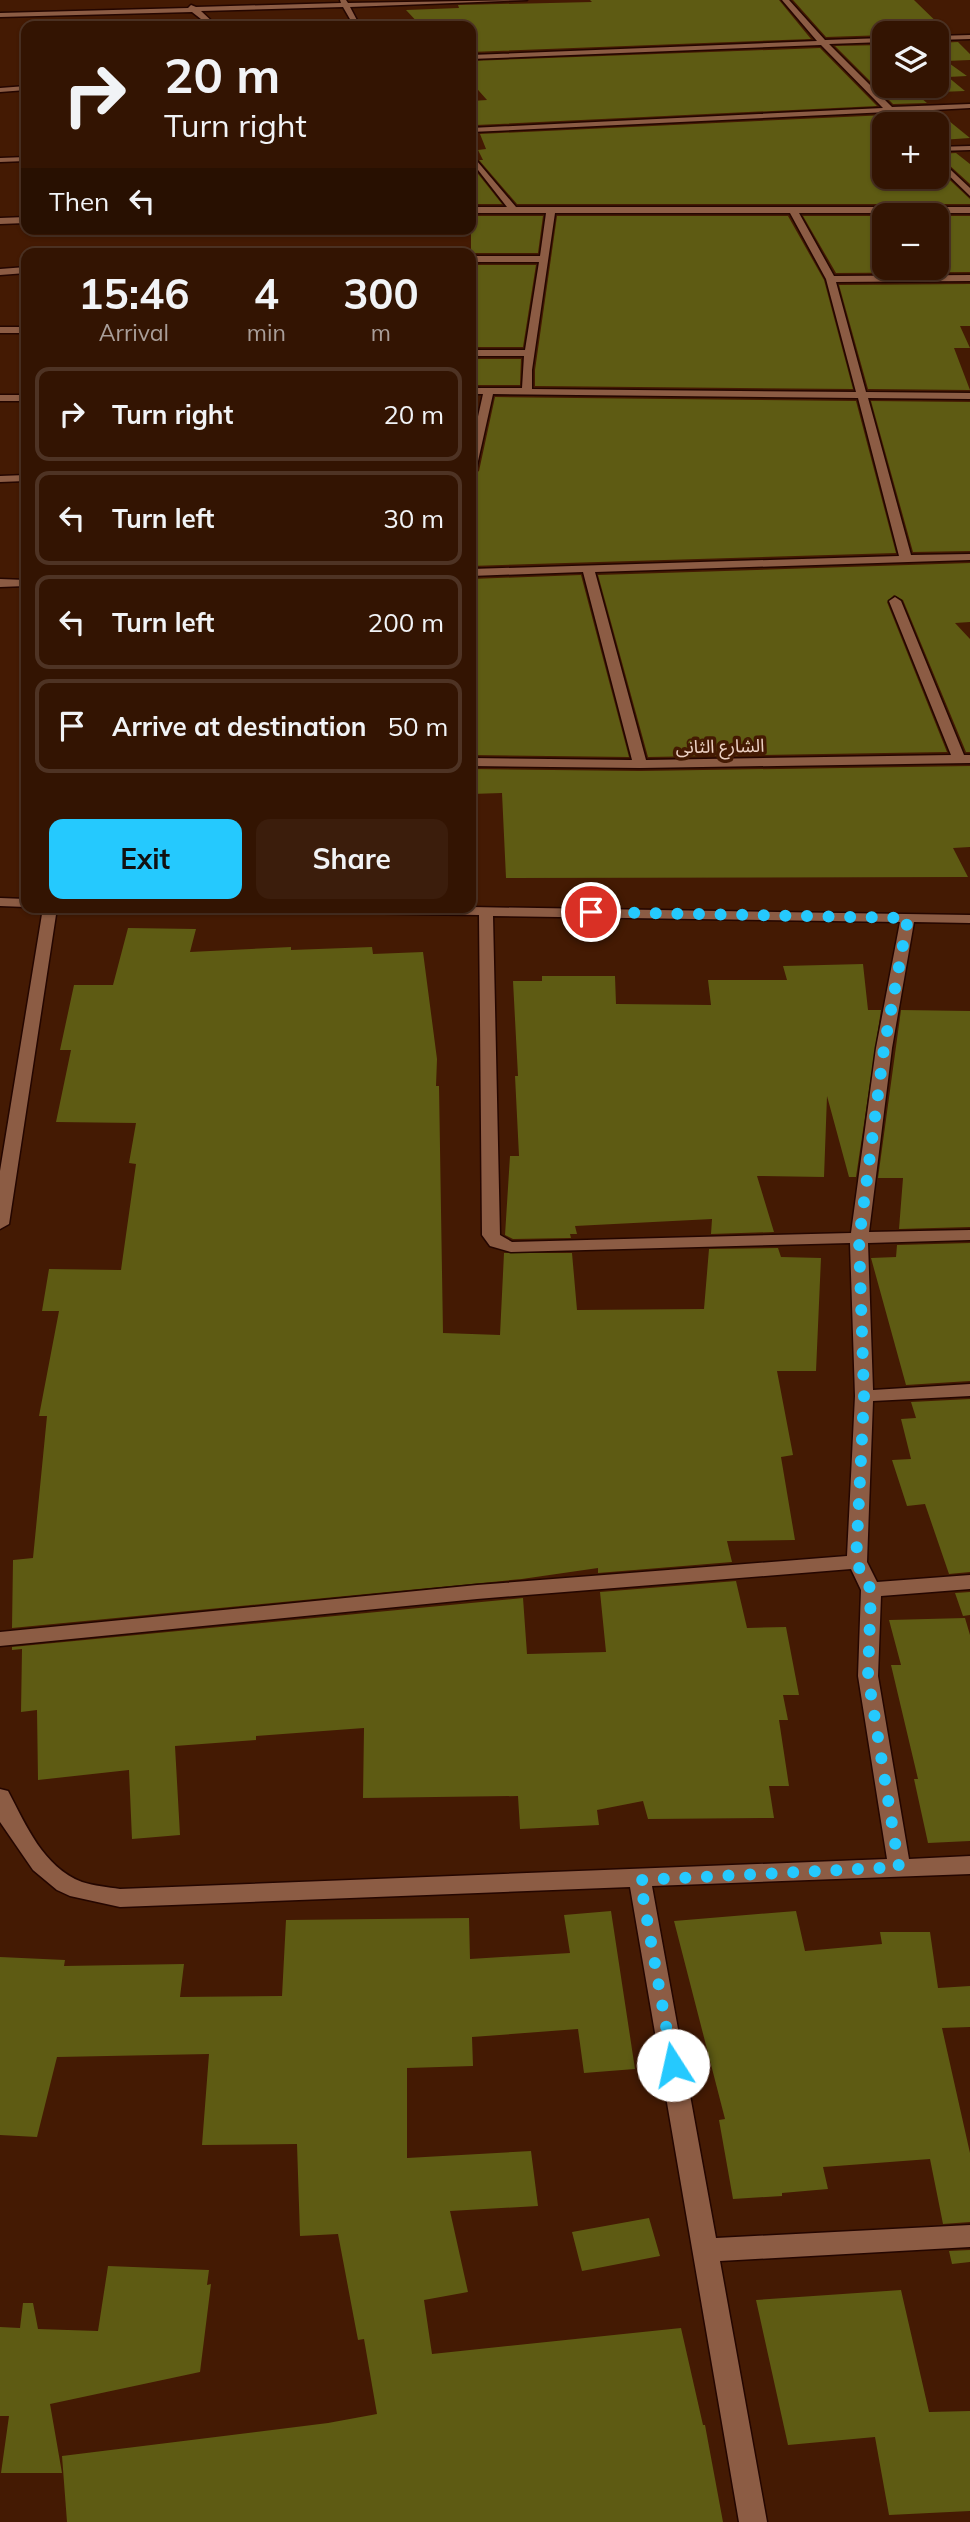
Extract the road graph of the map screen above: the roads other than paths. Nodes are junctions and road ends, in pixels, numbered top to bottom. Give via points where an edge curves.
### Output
1 (183, 0) edge
2 (524, 0) edge
3 (785, 0) edge
4 (345, 2) edge
5 (193, 8) junction
6 (0, 15) edge
7 (208, 21) edge
8 (354, 21) edge
9 (970, 37) edge
10 (949, 38) edge
11 (872, 41) edge
12 (822, 43) junction
13 (476, 57) edge
14 (21, 88) edge
15 (0, 90) edge
16 (970, 106) edge
17 (890, 110) junction
18 (476, 130) edge
19 (970, 148) edge
20 (949, 149) edge
21 (21, 159) edge
22 (0, 160) edge
23 (476, 162) edge
24 (949, 171) edge
25 (970, 193) edge
26 (793, 209) junction
27 (476, 210) edge
28 (551, 210) junction
29 (970, 210) edge
30 (514, 211) junction
31 (21, 220) edge
32 (0, 221) edge
33 (545, 259) junction
34 (476, 260) edge
35 (21, 270) edge
36 (0, 272) edge
37 (970, 278) edge
38 (831, 279) junction
39 (0, 330) edge
40 (21, 330) edge
41 (476, 353) edge
42 (530, 353) junction
43 (476, 391) edge
44 (489, 391) junction
45 (527, 392) junction
46 (864, 396) junction
47 (970, 396) edge
48 (0, 398) edge
49 (21, 398) edge
50 (476, 448) edge
51 (21, 478) edge
52 (0, 479) edge
53 (970, 557) edge
54 (906, 559) junction
55 (588, 569) junction
56 (476, 572) edge
57 (0, 583) edge
58 (21, 583) edge
59 (895, 601) dead end
60 (965, 759) edge
61 (476, 762) edge
62 (640, 764) junction
63 (0, 902) edge
64 (21, 903) edge
65 (476, 911) edge
66 (486, 911) junction
67 (49, 913) edge
68 (908, 918) junction
69 (970, 919) edge
70 (0, 1224) edge
71 (970, 1235) edge
72 (859, 1240) junction
73 (970, 1390) edge
74 (864, 1396) junction
75 (856, 1562) junction
76 (970, 1583) edge
77 (871, 1590) junction
78 (0, 1639) edge
79 (0, 1797) edge
80 (970, 1865) edge
81 (899, 1867) junction
82 (640, 1880) junction
83 (970, 2236) edge
84 (706, 2250) junction
85 (753, 2522) edge

1 - 5 street
2 - 4 street
3 - 12 street
4 - 5 street
4 - 8 street
5 - 6 street
5 - 7 street
9 - 10 street
11 - 12 street
12 - 13 street
12 - 17 street
14 - 15 street
16 - 17 street
17 - 18 street
19 - 20 street
21 - 22 street
23 - 30 street
24 - 25 street
26 - 28 street
26 - 29 street
26 - 38 street
27 - 30 street
28 - 30 street
28 - 33 street
31 - 32 street
33 - 34 street
33 - 42 street
35 - 36 street
37 - 38 street
38 - 46 street
39 - 40 street
41 - 42 street
42 - 45 street
43 - 44 street
44 - 45 street
44 - 50 street
45 - 46 street
46 - 47 street
46 - 54 street
48 - 49 street
51 - 52 street
53 - 54 street
54 - 55 street
55 - 56 street
55 - 62 street
57 - 58 street
59 - 60 street
60 - 62 street, الشارع الثانى
61 - 62 street, الشارع الثانى
63 - 64 street
65 - 66 street
66 - 68 street
66 - 72 street via 491,1235 496,1242 511,1247
67 - 70 street
68 - 69 street
68 - 72 street via 884,1048
71 - 72 street
72 - 74 street
73 - 74 street
74 - 75 street
75 - 77 street
75 - 78 street via 491,1591
76 - 77 street
77 - 81 street via 868,1676
79 - 82 street via 5,1813 41,1866 76,1889 120,1898
80 - 81 street
81 - 82 street
82 - 84 street
83 - 84 street
84 - 85 street

